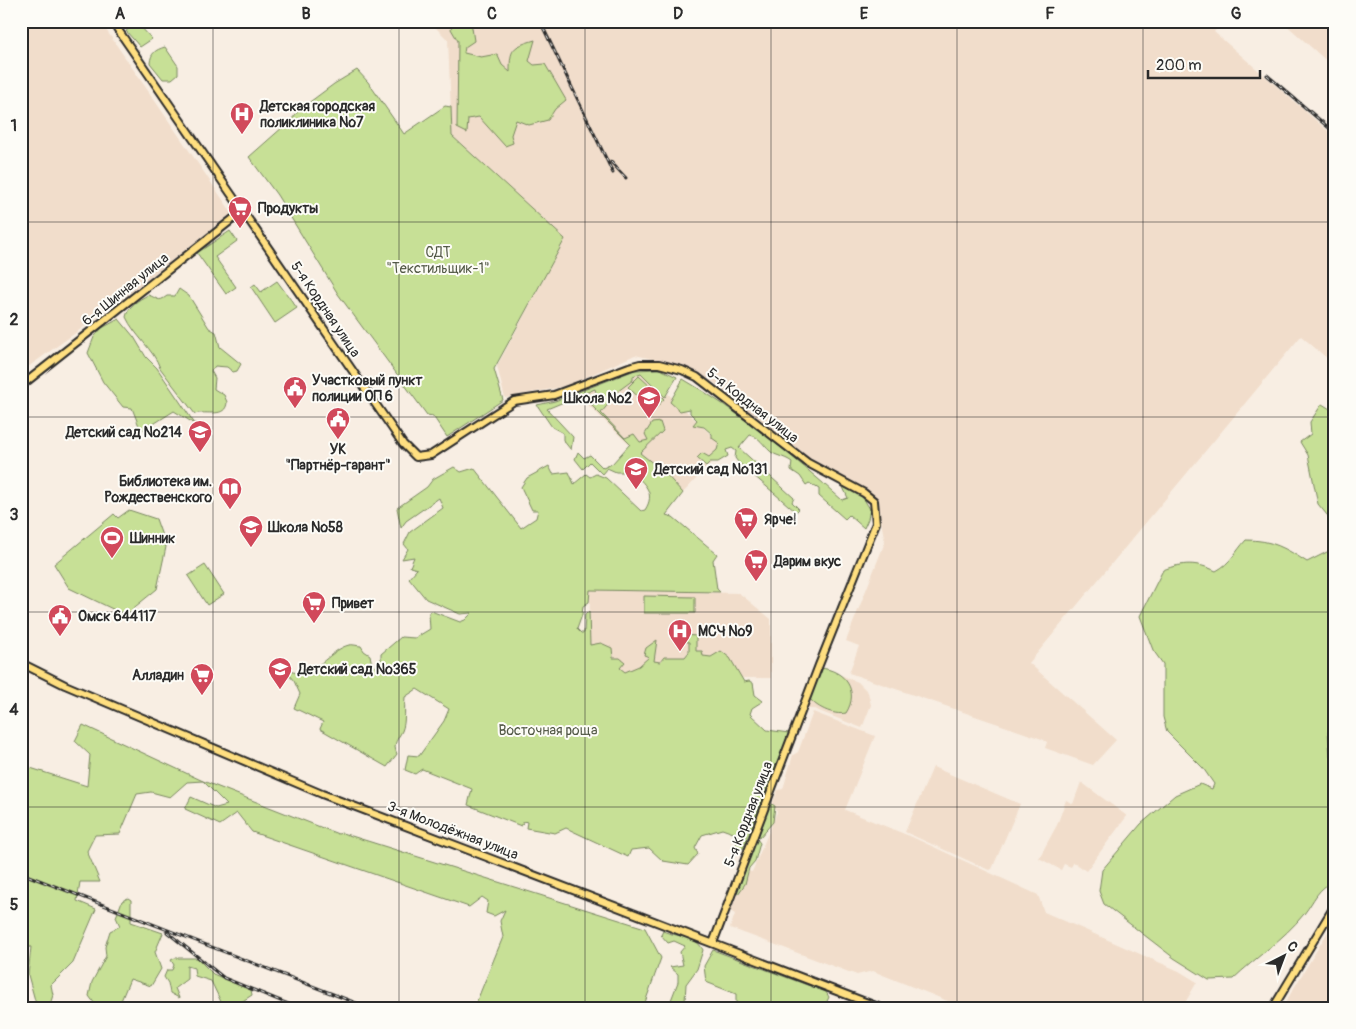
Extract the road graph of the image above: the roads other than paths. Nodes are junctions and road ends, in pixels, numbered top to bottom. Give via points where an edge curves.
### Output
1 (112, 21) edge
2 (243, 211) junction
3 (21, 386) edge
4 (21, 664) edge
5 (1335, 906) edge
6 (713, 943) junction
7 (881, 1008) edge
8 (1273, 1008) edge

1 - 2 main road, 5-я Кордная улица
2 - 3 main road, 6-я Шинная улица
2 - 6 main road, 5-я Кордная улица via 408,451 416,457 431,455 514,401 554,395 629,367 654,364 682,370 697,378 796,454 874,501 876,523
4 - 6 main road, 3-я Молодёжная улица via 322,794
5 - 8 main road
6 - 7 main road, 3-я Молодёжная улица

